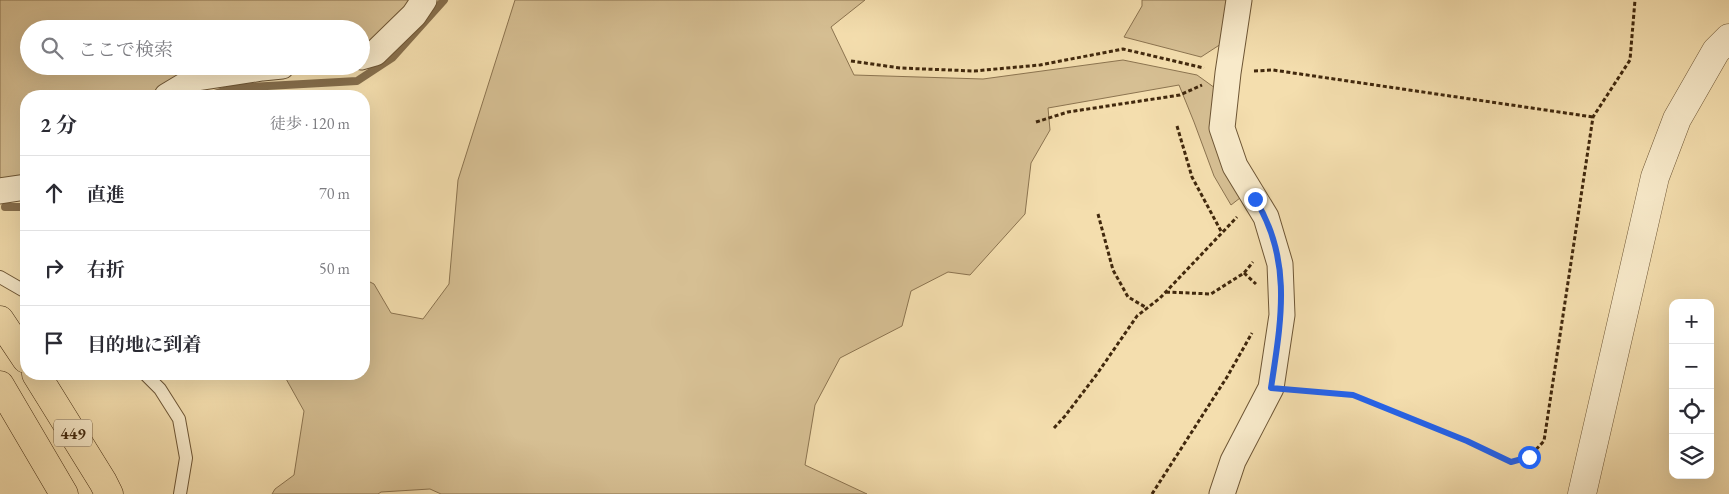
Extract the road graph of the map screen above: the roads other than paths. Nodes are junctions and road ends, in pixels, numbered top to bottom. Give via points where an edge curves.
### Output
1 (424, 0) edge
2 (1239, 0) edge
3 (1729, 38) edge
4 (370, 54) edge
5 (216, 75) edge
6 (177, 90) edge
7 (20, 188) edge
8 (0, 192) edge
9 (0, 277) edge
10 (20, 289) edge
11 (0, 320) edge
12 (20, 350) edge
13 (40, 380) edge
14 (151, 380) edge
15 (0, 385) edge
16 (64, 494) edge
17 (109, 494) edge
18 (180, 494) edge
19 (1222, 494) edge
20 (1582, 494) edge

1 - 4 street via 414,15
2 - 19 street via 1222,128 1235,166 1266,217 1280,264 1282,315 1271,388 1233,461
3 - 20 street via 1716,51 1677,119 1655,177
5 - 6 street via 197,78
7 - 8 street
9 - 10 lane
11 - 12 highway
13 - 17 highway, 449
14 - 18 lane via 179,419 186,458
15 - 16 highway, 449

